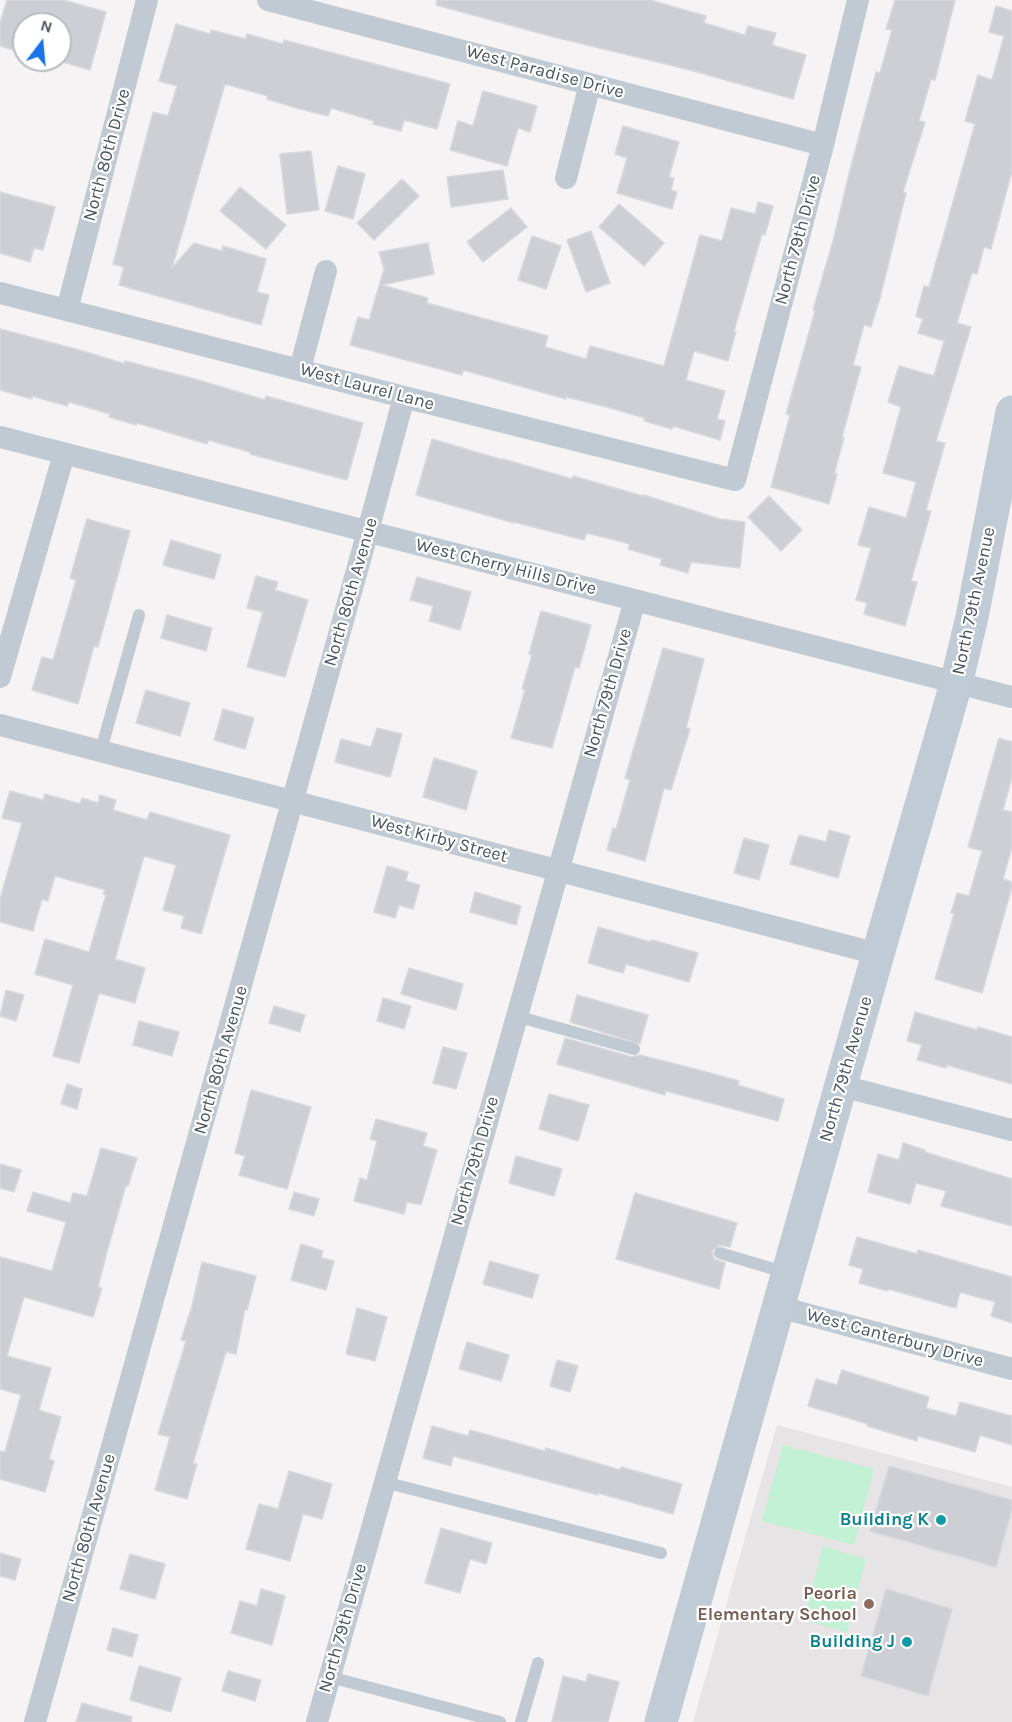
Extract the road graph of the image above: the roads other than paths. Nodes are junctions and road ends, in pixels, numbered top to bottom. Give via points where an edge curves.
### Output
1 (147, 0) edge
2 (269, 0) edge
3 (858, 0) edge
4 (590, 84) junction
5 (823, 145) junction
6 (566, 178) dead end
7 (326, 271) dead end
8 (0, 293) edge
9 (67, 310) junction
10 (300, 369) junction
11 (404, 397) junction
12 (1012, 412) edge
13 (0, 436) edge
14 (64, 453) junction
15 (735, 480) joint
16 (369, 531) junction
17 (635, 600) junction
18 (139, 615) dead end
19 (0, 677) edge
20 (956, 684) junction
21 (1012, 697) edge
22 (0, 725) edge
23 (101, 750) junction
24 (293, 801) junction
25 (558, 871) junction
26 (878, 954) junction
27 (516, 1016) junction
28 (634, 1050) dead end
29 (842, 1086) junction
30 (1012, 1130) edge
31 (720, 1253) dead end
32 (788, 1273) junction
33 (779, 1307) junction
34 (1012, 1369) edge
35 (384, 1482) junction
36 (660, 1553) dead end
37 (538, 1663) dead end
38 (330, 1677) junction
39 (35, 1722) edge
40 (317, 1722) edge
41 (500, 1722) edge
42 (521, 1722) edge
43 (661, 1722) edge

1 - 9 street, North 80th Drive
2 - 4 street, West Paradise Drive
3 - 5 street, North 79th Drive
4 - 5 street, West Paradise Drive
4 - 6 street
5 - 15 street, North 79th Drive
7 - 10 street
8 - 9 street, West Laurel Lane
9 - 10 street, West Laurel Lane
10 - 11 street, West Laurel Lane
11 - 15 street, West Laurel Lane
11 - 16 street, North 80th Avenue
12 - 20 street, North 79th Avenue
13 - 14 street, West Cherry Hills Drive
14 - 16 street, West Cherry Hills Drive
14 - 19 street
16 - 17 street, West Cherry Hills Drive
16 - 24 street, North 80th Avenue
17 - 20 street, West Cherry Hills Drive
17 - 25 street, North 79th Drive
18 - 23 lane
20 - 21 street, West Cherry Hills Drive
20 - 26 street, North 79th Avenue
22 - 23 street, West Kirby Street
23 - 24 street, West Kirby Street
24 - 25 street, West Kirby Street
24 - 39 street, North 80th Avenue
25 - 26 street, West Kirby Street
25 - 27 street, North 79th Drive
26 - 29 street, North 79th Avenue
27 - 28 lane
27 - 35 street, North 79th Drive
29 - 30 street
29 - 32 street, North 79th Avenue
31 - 32 lane
32 - 33 street, North 79th Avenue
33 - 34 street, West Canterbury Drive
33 - 43 street, North 79th Avenue
35 - 36 lane
35 - 38 street, North 79th Drive
37 - 42 lane
38 - 40 street, North 79th Drive
38 - 41 lane

